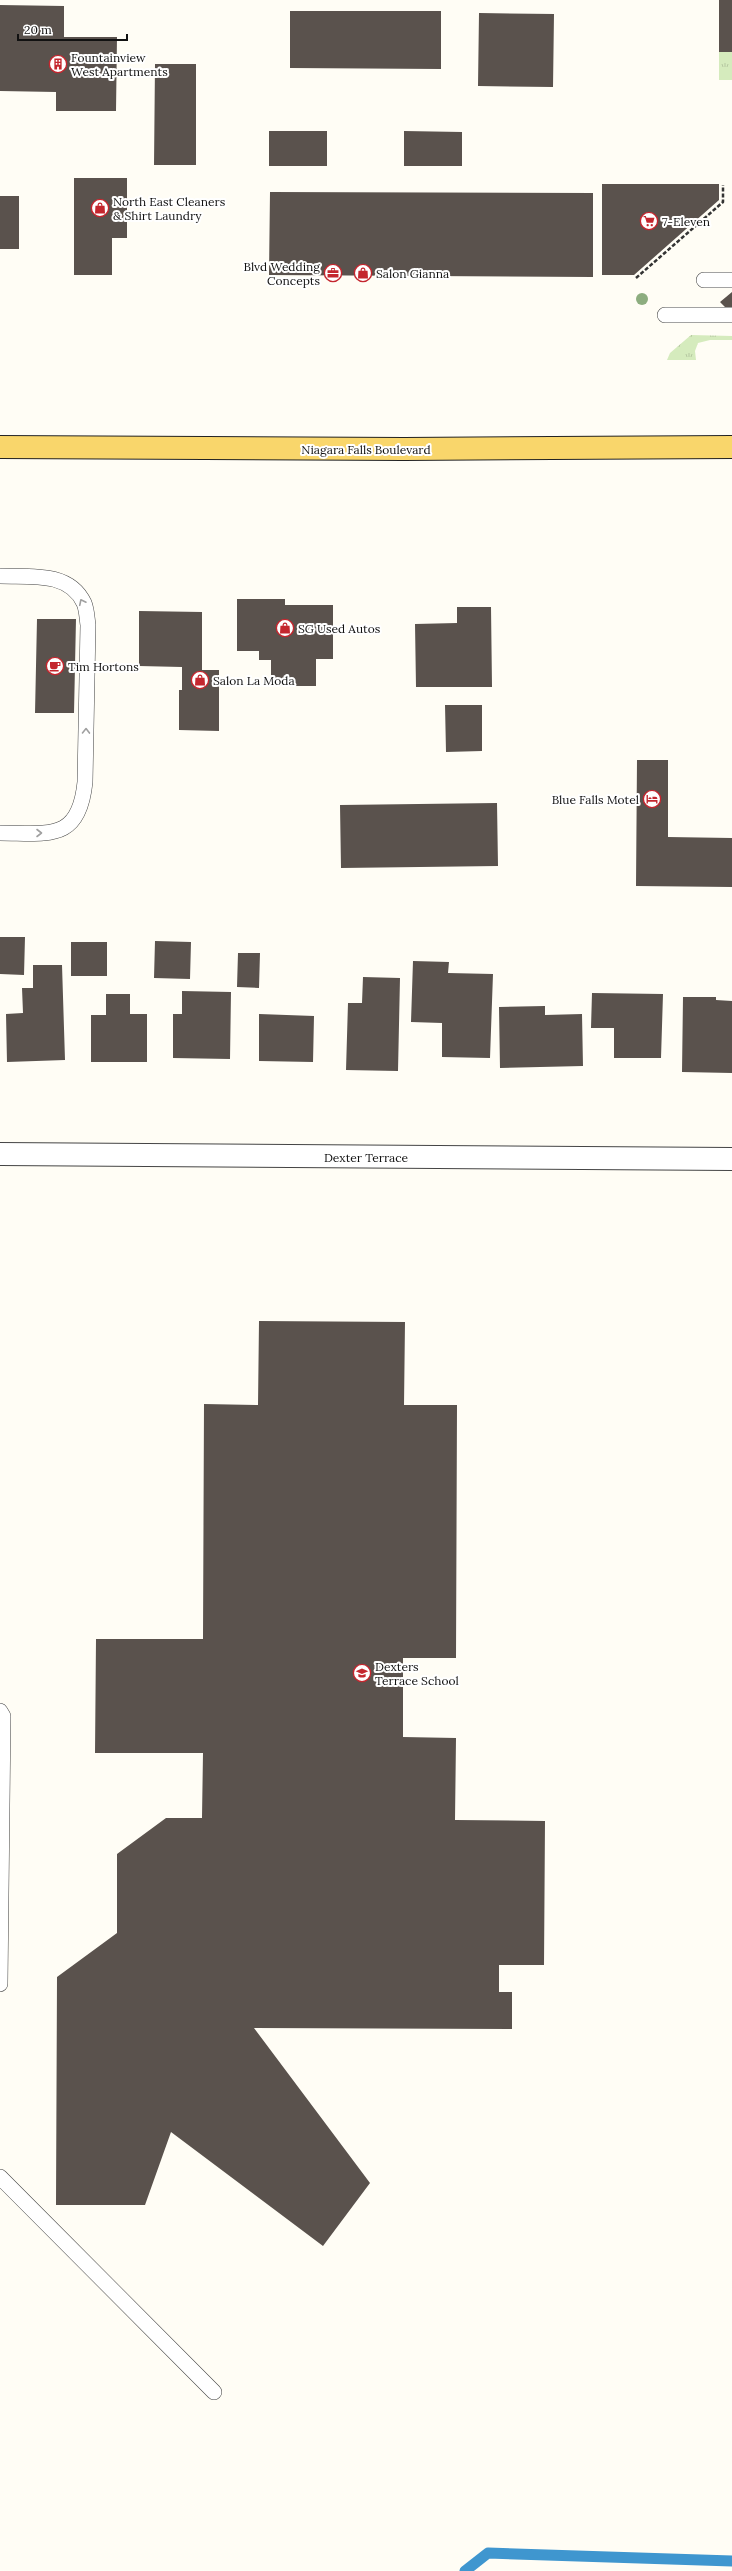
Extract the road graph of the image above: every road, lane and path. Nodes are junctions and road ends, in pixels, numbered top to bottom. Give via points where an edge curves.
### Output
1 (723, 185) dead end
2 (636, 278) dead end
3 (704, 280) dead end
4 (732, 280) edge
5 (665, 315) dead end
6 (732, 315) edge
7 (0, 447) edge
8 (732, 447) edge
9 (0, 576) edge
10 (0, 833) edge
11 (0, 1154) edge
12 (732, 1159) edge
13 (0, 1711) edge
14 (0, 1984) edge
15 (0, 2177) edge
16 (214, 2392) dead end

1 - 2 path via 723,202
3 - 4 lane
5 - 6 lane
7 - 8 main road, Niagara Falls Boulevard
10 -> 9 lane via 48,833 66,828 76,818 83,800 85,782 88,625 85,604 75,589 56,578
11 - 12 street, Dexter Terrace
13 - 14 lane via 3,1716
15 - 16 lane

